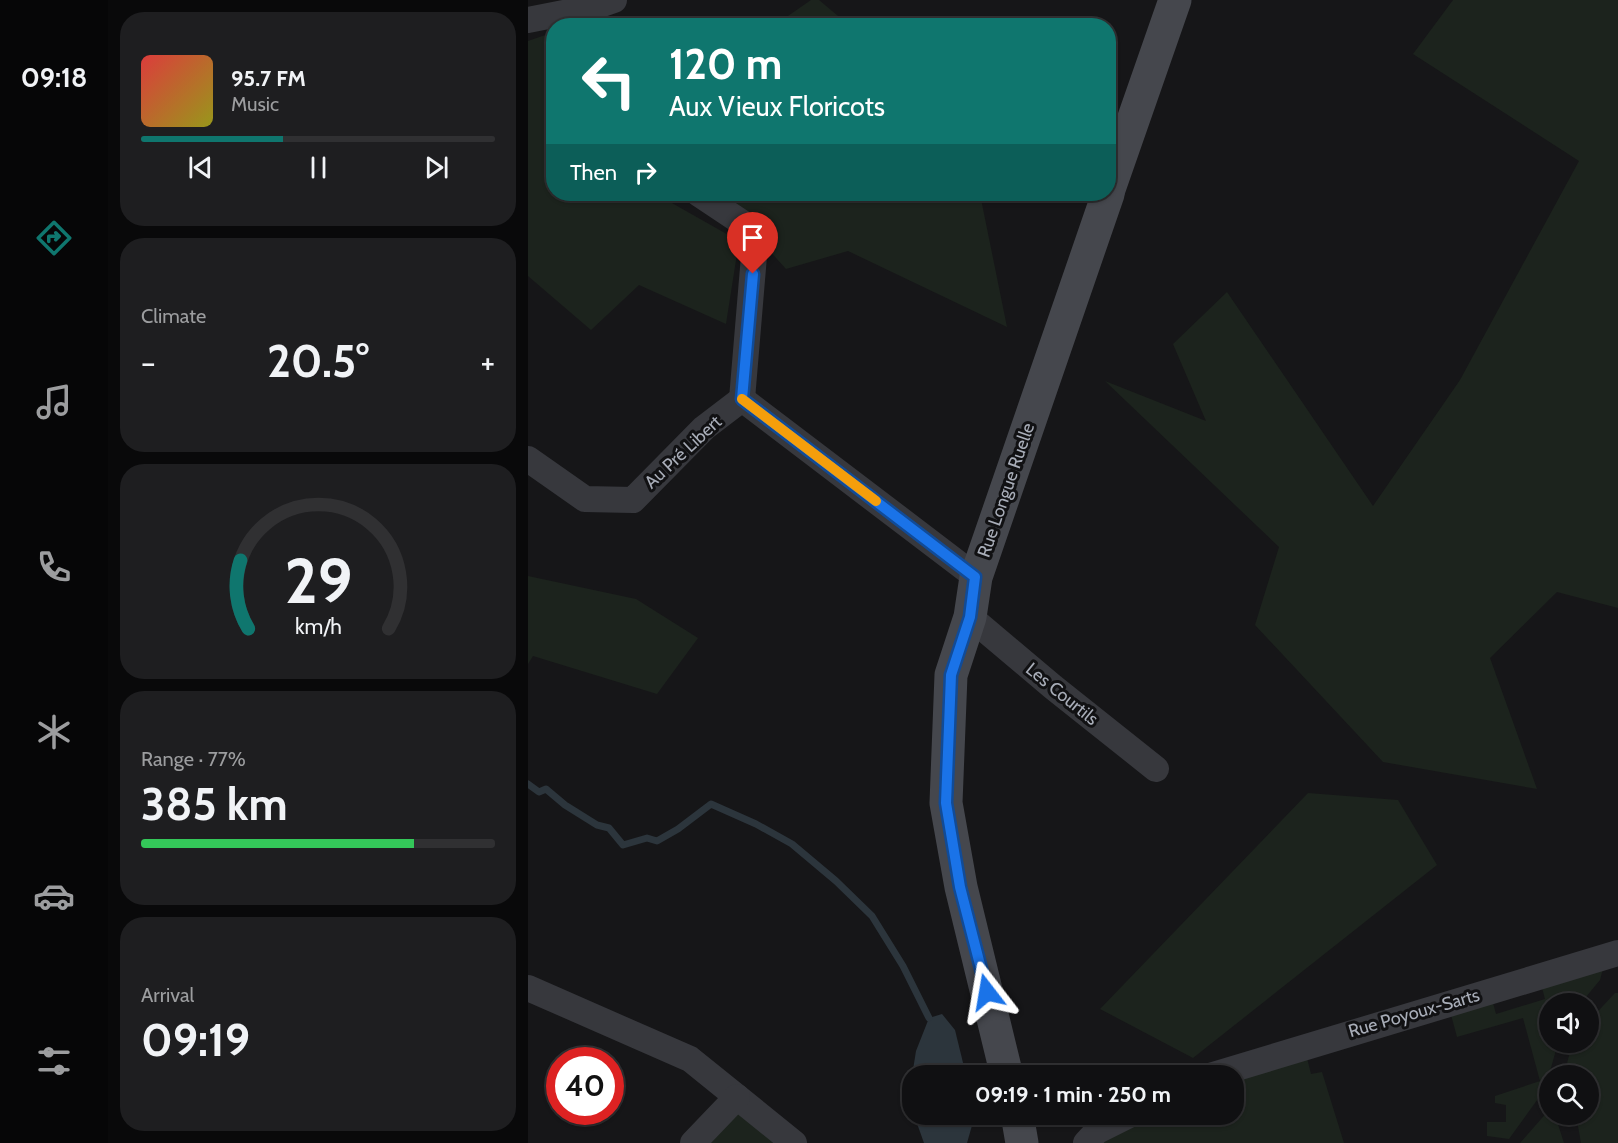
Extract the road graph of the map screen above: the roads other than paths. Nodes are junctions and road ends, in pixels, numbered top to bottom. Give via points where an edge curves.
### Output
1 (1175, 0) edge
2 (600, 11) edge
3 (528, 20) edge
4 (1116, 170) edge
5 (710, 201) edge
6 (1105, 201) edge
7 (742, 399) junction
8 (528, 459) edge
9 (975, 577) junction
10 (970, 617) junction
11 (1156, 769) dead end
12 (1618, 953) edge
13 (528, 988) edge
14 (1004, 1065) edge
15 (1244, 1066) edge
16 (736, 1097) junction
17 (1019, 1125) edge
18 (1109, 1125) edge
19 (693, 1143) edge
20 (794, 1143) edge
21 (1022, 1143) edge
22 (1086, 1143) edge

1 - 4 street, Rue Longue Ruelle
2 - 3 street
5 - 7 street via 756,232
6 - 9 street, Rue Longue Ruelle
7 - 8 street, Au Pré Libert via 704,428 633,500 585,499
7 - 9 street
9 - 10 street, Rue Longue Ruelle
10 - 11 street, Les Courtils
10 - 14 street, Rue Longue Ruelle via 951,675 946,803 960,887
12 - 15 street, Rue Poyoux-Sarts
13 - 16 street via 690,1059
16 - 19 street
16 - 20 street
17 - 21 street
18 - 22 street

